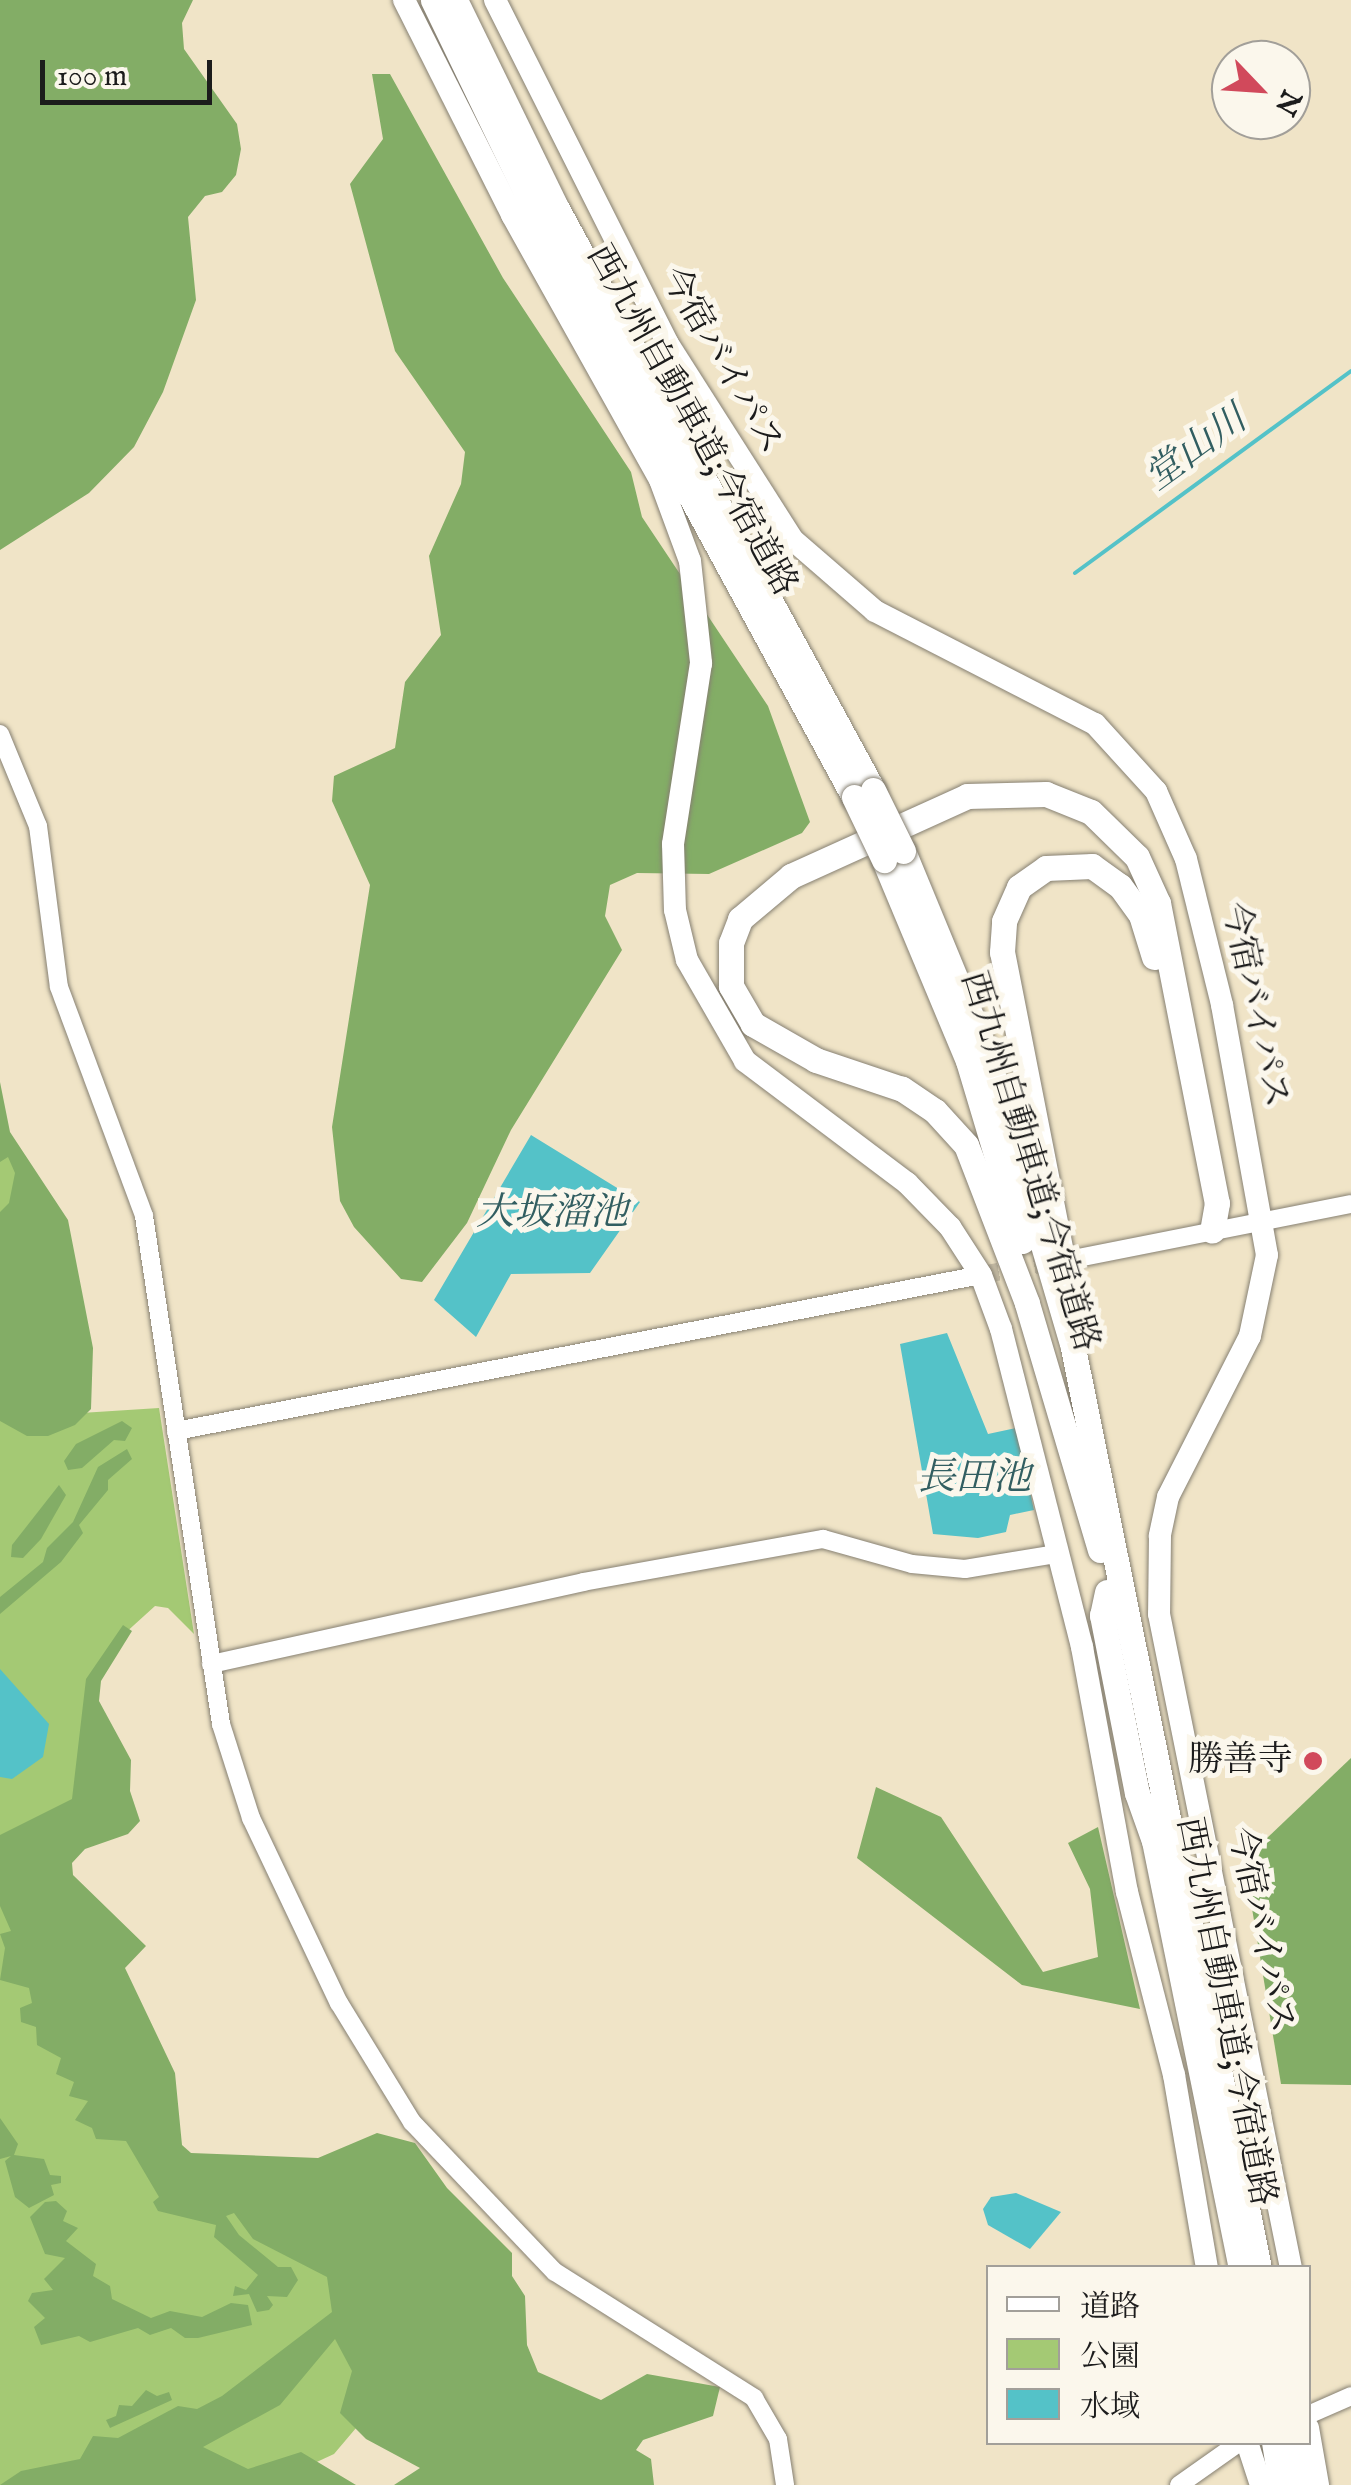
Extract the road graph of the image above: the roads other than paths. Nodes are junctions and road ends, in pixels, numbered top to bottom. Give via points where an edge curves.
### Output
1 (404, 0) edge
2 (433, 0) edge
3 (455, 0) edge
4 (495, 0) edge
5 (0, 734) edge
6 (864, 793) junction
7 (894, 856) junction
8 (1351, 1204) edge
9 (1260, 1220) junction
10 (1212, 1231) junction
11 (1078, 1258) tunnel mouth
12 (981, 1274) junction
13 (1072, 1343) junction
14 (176, 1431) junction
15 (1100, 1550) junction
16 (1057, 1554) junction
17 (1115, 1598) junction
18 (211, 1664) junction
19 (1162, 1838) junction
20 (1206, 2265) edge
21 (1240, 2265) edge
22 (1258, 2265) edge
23 (1290, 2265) edge
24 (1351, 2396) edge
25 (1311, 2414) edge
26 (1239, 2445) edge
27 (1248, 2445) edge
28 (1311, 2445) edge
29 (1281, 2463) edge
30 (785, 2485) edge
31 (1179, 2485) edge
32 (1303, 2485) edge
33 (1318, 2485) edge

1 - 12 highway via 520,230 660,480 690,561 701,662 673,844 687,960 745,1062 908,1183 950,1227
2 - 6 highway, 西九州自動車道;今宿道路 via 529,200
3 - 6 highway, 西九州自動車道;今宿道路 via 556,207
4 - 9 highway, 今宿バイパス via 668,344 793,540 875,611 1096,724 1156,791 1186,859 1222,1006
5 - 14 street via 38,826 64,1002 144,1216
6 - 7 highway, 西九州自動車道;今宿道路, bridge
7 - 13 highway, 西九州自動車道;今宿道路 via 987,1055
7 - 15 highway, 西九州自動車道;今宿道路 via 999,1161
8 - 9 street
9 - 10 street
9 - 23 highway, 今宿バイパス via 1267,1256 1262,1296 1250,1336 1168,1496 1158,1600
10 - 11 street
10 - 13 highway via 1141,915 1120,886 1092,866 1046,868 1010,903 1002,952 1062,1235
10 - 15 highway via 1217,1204 1158,903 1137,857 1092,812 1046,794 968,796 791,876 740,919 729,963 732,986 753,1024 816,1060 902,1089 935,1110 966,1145 1027,1303
12 - 14 street
12 - 16 highway
13 - 17 highway, 西九州自動車道;今宿道路
14 - 18 street
15 - 17 highway, 西九州自動車道;今宿道路
16 - 18 street via 965,1570 912,1564 823,1538 583,1582
16 - 20 highway via 1082,1647 1127,1892 1174,2075
17 - 19 highway, 西九州自動車道;今宿道路
18 - 30 street via 231,1766 252,1818 339,2003 412,2122 554,2272 754,2398 778,2439
19 - 21 highway, 西九州自動車道;今宿道路
19 - 22 highway, 西九州自動車道;今宿道路
24 - 25 street
26 - 31 street
27 - 29 highway
28 - 33 highway
29 - 32 highway

